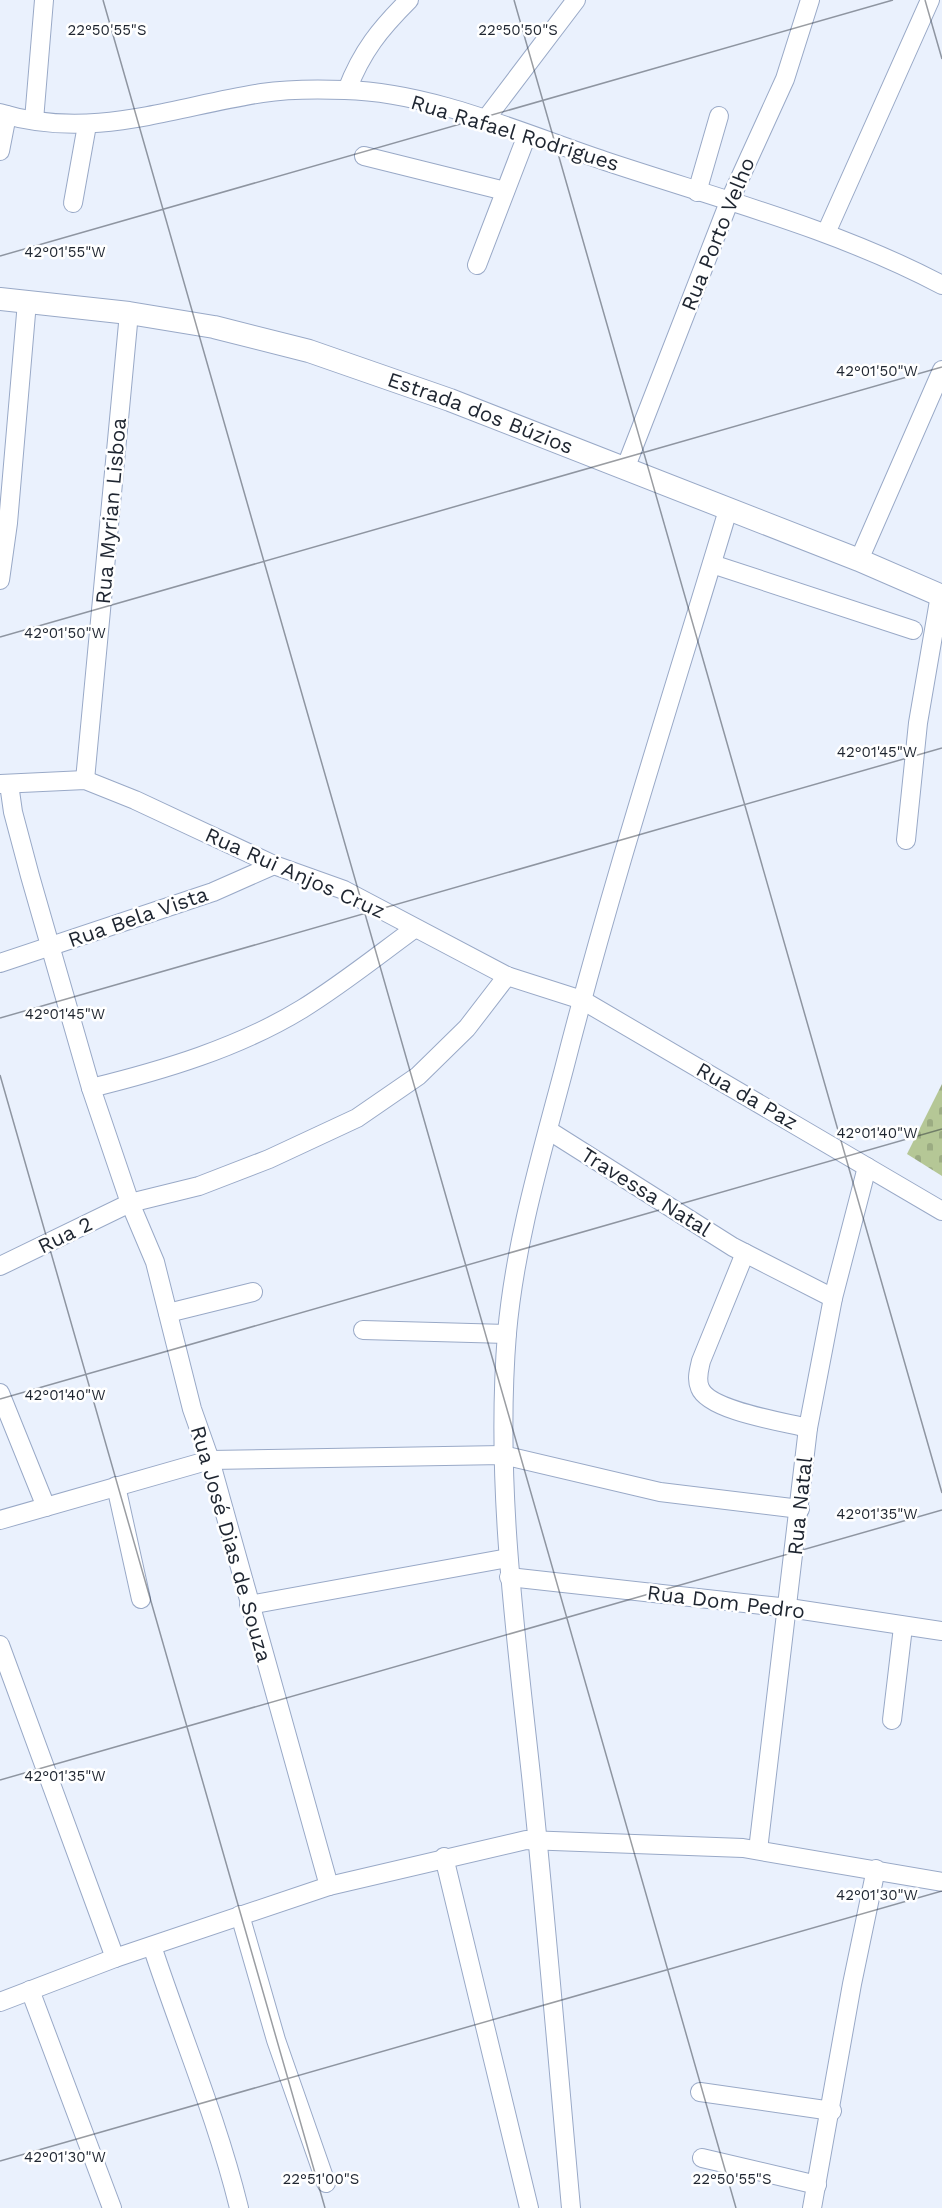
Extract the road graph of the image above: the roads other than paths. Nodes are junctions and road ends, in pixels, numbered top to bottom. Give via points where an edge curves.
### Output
1 (44, 0) edge
2 (409, 0) edge
3 (576, 0) edge
4 (810, 0) edge
5 (930, 0) edge
6 (347, 90) junction
7 (3, 114) edge
8 (719, 116) dead end
9 (34, 120) junction
10 (485, 120) junction
11 (87, 125) junction
12 (527, 135) junction
13 (0, 151) edge
14 (364, 156) dead end
15 (505, 191) junction
16 (697, 192) junction
17 (729, 202) junction
18 (74, 203) dead end
19 (826, 233) junction
20 (477, 265) dead end
21 (942, 285) edge
22 (0, 299) edge
23 (27, 302) junction
24 (129, 313) junction
25 (942, 370) edge
26 (625, 469) junction
27 (728, 510) junction
28 (859, 560) junction
29 (712, 564) junction
30 (0, 580) edge
31 (941, 595) edge
32 (913, 630) dead end
33 (85, 780) junction
34 (5, 784) edge
35 (906, 840) dead end
36 (274, 865) junction
37 (414, 929) junction
38 (51, 948) junction
39 (0, 963) edge
40 (507, 976) junction
41 (582, 1000) junction
42 (91, 1088) junction
43 (548, 1130) junction
44 (867, 1167) junction
45 (130, 1203) junction
46 (942, 1211) edge
47 (745, 1253) junction
48 (0, 1266) edge
49 (253, 1292) dead end
50 (833, 1298) junction
51 (168, 1313) junction
52 (363, 1330) dead end
53 (507, 1334) junction
54 (0, 1393) edge
55 (808, 1428) junction
56 (503, 1455) junction
57 (210, 1460) junction
58 (116, 1486) junction
59 (46, 1507) junction
60 (800, 1509) junction
61 (0, 1520) edge
62 (508, 1558) junction
63 (509, 1577) junction
64 (141, 1599) dead end
65 (249, 1605) junction
66 (789, 1608) junction
67 (903, 1627) junction
68 (942, 1631) edge
69 (0, 1645) edge
70 (8, 1693) edge
71 (892, 1720) dead end
72 (538, 1839) junction
73 (758, 1850) junction
74 (444, 1857) junction
75 (876, 1869) junction
76 (942, 1882) edge
77 (328, 1886) junction
78 (240, 1915) junction
79 (152, 1946) junction
80 (115, 1958) junction
81 (30, 1990) junction
82 (0, 2002) edge
83 (700, 2092) dead end
84 (832, 2111) junction
85 (702, 2158) dead end
86 (326, 2182) dead end
87 (817, 2185) junction
88 (112, 2208) edge
89 (240, 2208) edge
90 (529, 2208) edge
91 (571, 2208) edge
92 (812, 2208) edge

1 - 9 street
2 - 6 street via 376,34 357,63
3 - 10 street
4 - 17 street, Rua Porto Velho via 785,78
5 - 19 street
6 - 10 street, Rua Rafael Rodrigues via 413,99
6 - 11 street, Rua Rafael Rodrigues via 264,92 142,118
7 - 9 street, Rua Rafael Rodrigues
7 - 13 street
8 - 16 street
9 - 11 street, Rua Rafael Rodrigues
10 - 12 street, Rua Rafael Rodrigues
11 - 18 street
12 - 15 street
12 - 16 street, Rua Rafael Rodrigues
14 - 15 street
15 - 20 street
16 - 17 street, Rua Rafael Rodrigues
17 - 19 street, Rua Rafael Rodrigues
17 - 26 street, Rua Porto Velho
19 - 21 street, Rua Rafael Rodrigues
22 - 23 main road, Estrada dos Búzios
23 - 24 main road, Estrada dos Búzios
23 - 30 street via 9,524
24 - 26 main road, Estrada dos Búzios via 214,327 309,351 450,400
24 - 33 street, Rua Myrian Lisboa
25 - 28 street
26 - 27 main road, Estrada dos Búzios
27 - 28 main road, Estrada dos Búzios
27 - 29 street
28 - 31 main road, Estrada dos Búzios
29 - 32 street
29 - 41 street
31 - 35 street via 918,723
33 - 34 street, Rua Rui Anjos Cruz
33 - 36 street, Rua Rui Anjos Cruz
34 - 38 street, Rua José Dias de Souza
36 - 37 street, Rua Rui Anjos Cruz via 344,890
36 - 38 street, Rua Bela Vista via 213,892
37 - 40 street, Rua Rui Anjos Cruz
37 - 42 street via 301,1009 254,1034 154,1073
38 - 39 street, Rua Bela Vista
38 - 42 street, Rua José Dias de Souza
40 - 41 street, Rua Rui Anjos Cruz
40 - 45 street, Rua 2 via 467,1028 418,1076 376,1106 269,1159 199,1186
41 - 43 street
41 - 44 street, Rua da Paz
42 - 45 street, Rua José Dias de Souza
43 - 47 street, Travessa Natal via 675,1213
43 - 53 street via 517,1262
44 - 46 street, Rua da Paz
44 - 50 street, Rua Natal
45 - 48 street, Rua 2
45 - 51 street, Rua José Dias de Souza via 155,1262
47 - 50 street, Travessa Natal
47 - 55 street via 701,1360 697,1378 701,1391 715,1404
49 - 51 street
50 - 55 street, Rua Natal
51 - 57 street, Rua José Dias de Souza via 192,1409
52 - 53 street
53 - 56 street
54 - 59 street
55 - 60 street, Rua Natal
56 - 57 street
56 - 60 street via 660,1492
56 - 62 street
57 - 58 street
57 - 65 street, Rua José Dias de Souza
58 - 59 street
58 - 64 street
59 - 61 street
60 - 66 street, Rua Natal
62 - 63 street
62 - 65 street
63 - 66 street, Rua Dom Pedro
63 - 72 street
65 - 77 street, Rua José Dias de Souza
66 - 67 street, Rua Dom Pedro
66 - 73 street, Rua Natal
67 - 68 street, Rua Dom Pedro
67 - 71 street
69 - 70 street
70 - 80 street
72 - 73 street
72 - 74 street
72 - 91 street
73 - 75 street
74 - 77 street
74 - 90 street
75 - 76 street
75 - 84 street via 852,1984
77 - 78 street
78 - 79 street
78 - 86 street via 276,2040
79 - 80 street
79 - 89 street via 208,2102
80 - 81 street
81 - 82 street
81 - 88 street
83 - 84 street
84 - 87 street
85 - 87 street
87 - 92 street

